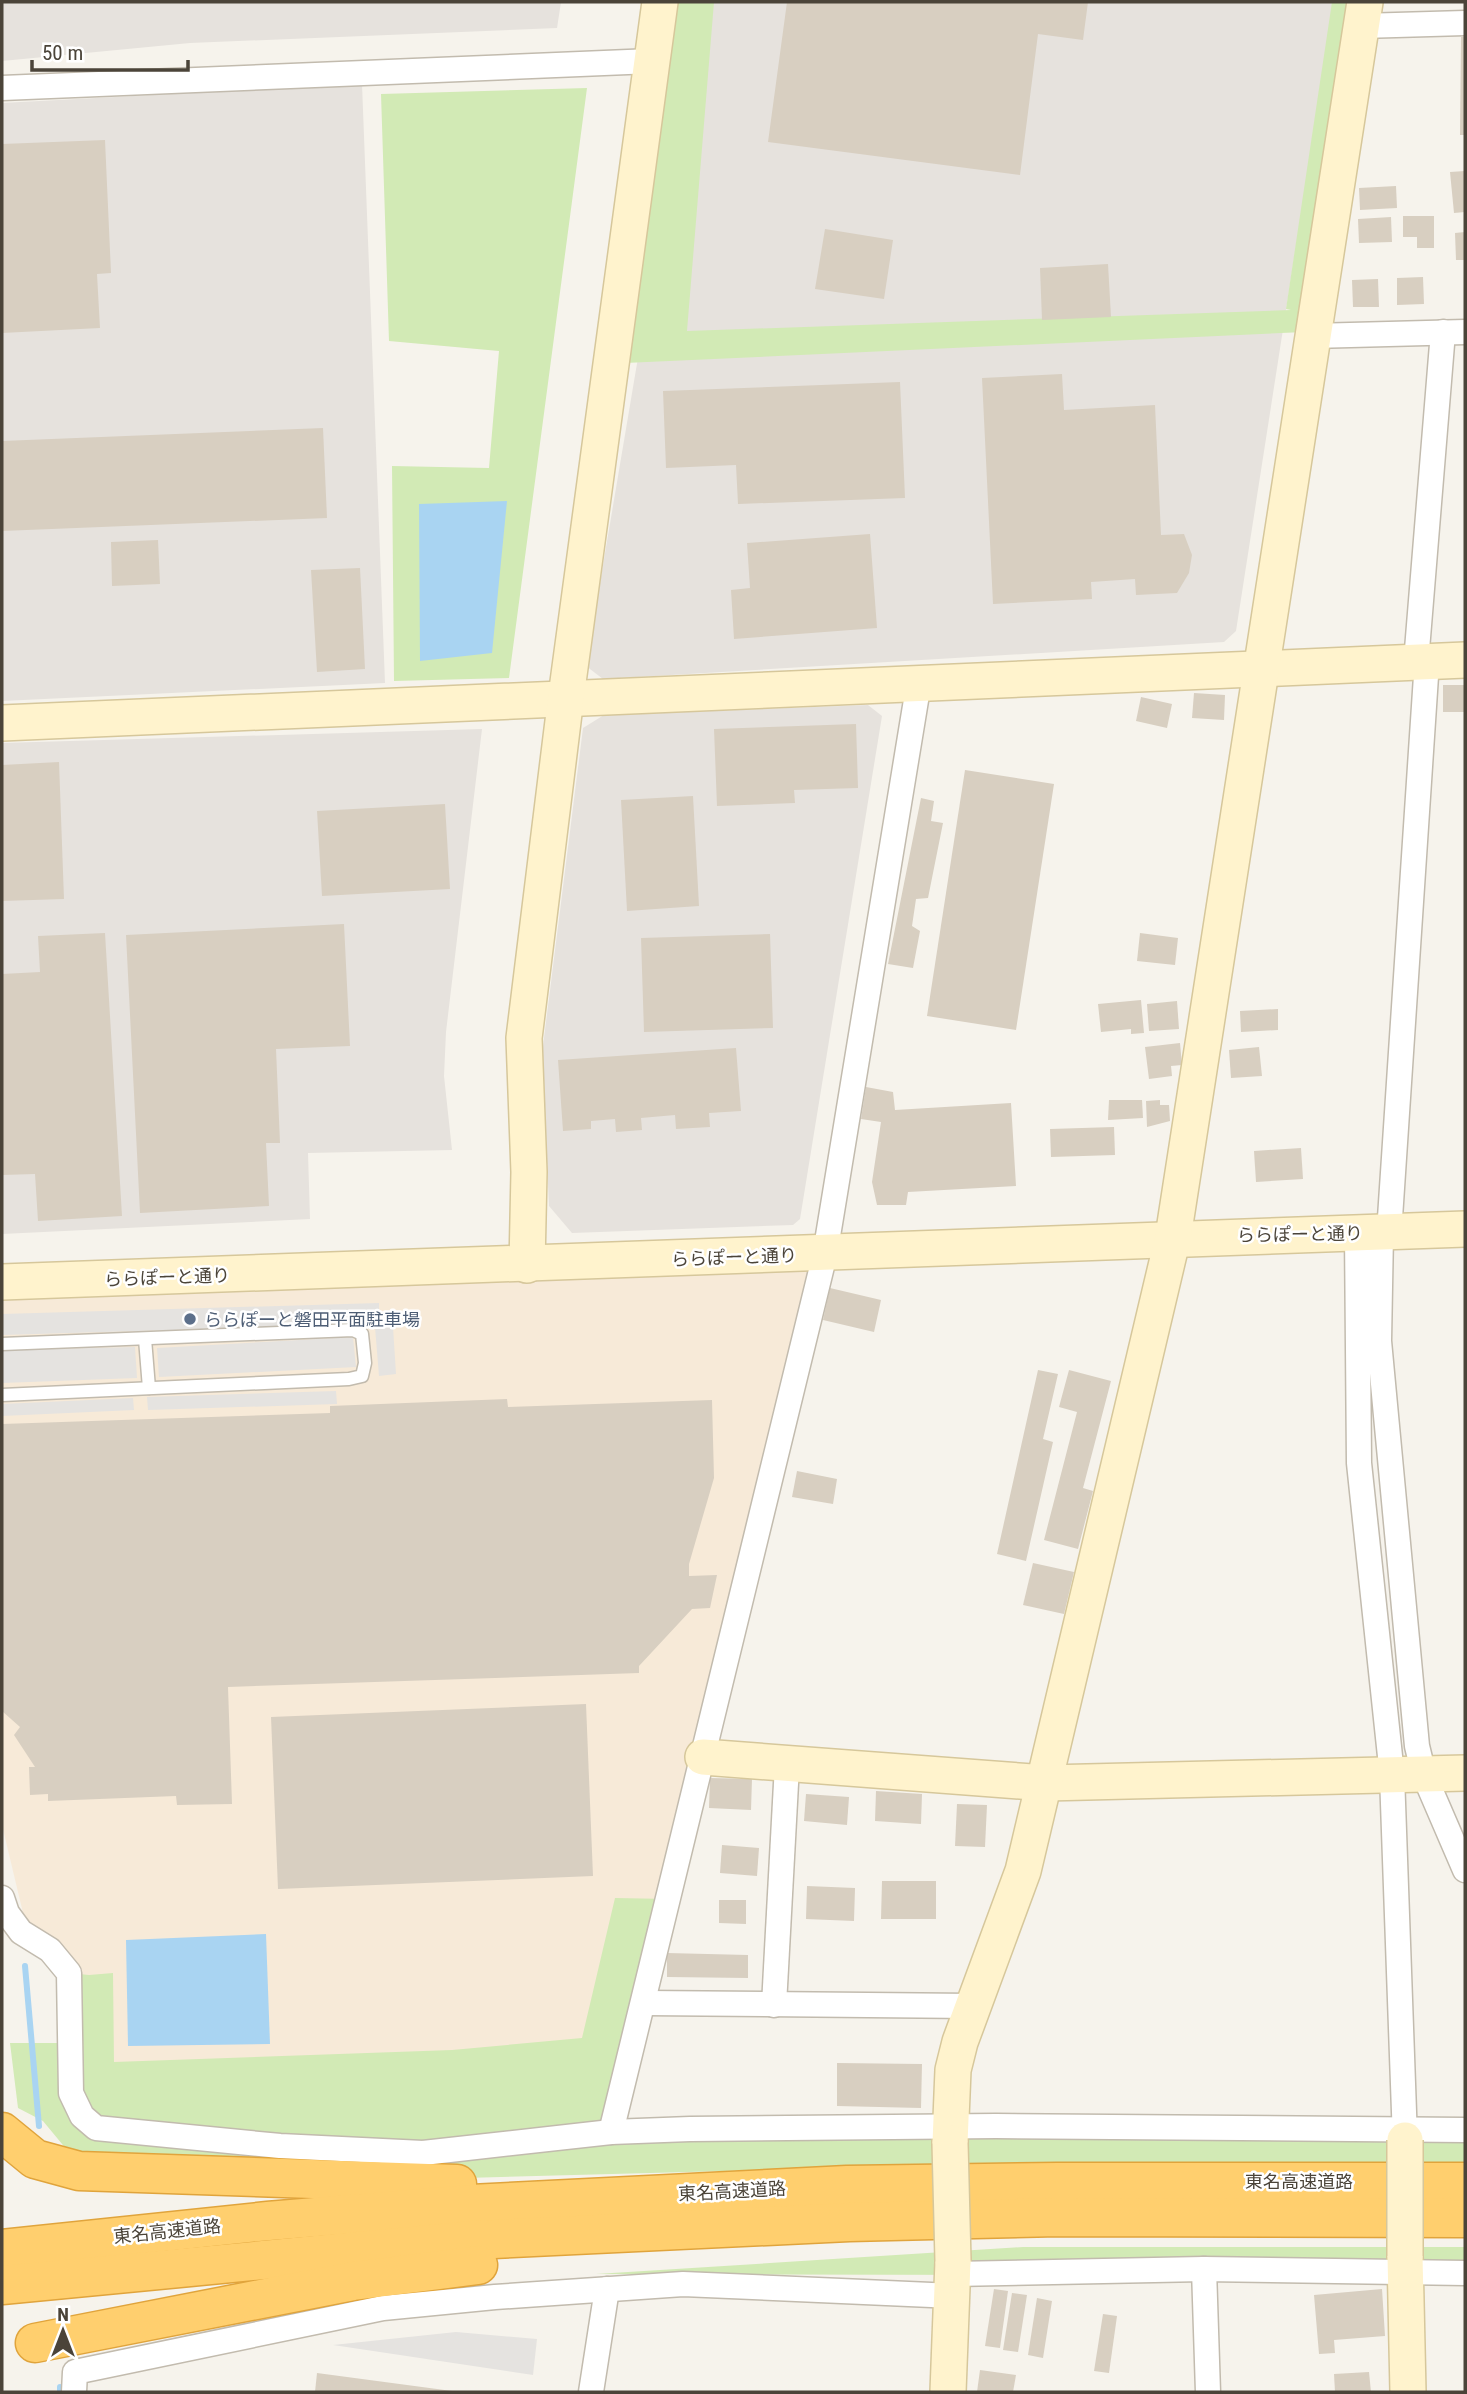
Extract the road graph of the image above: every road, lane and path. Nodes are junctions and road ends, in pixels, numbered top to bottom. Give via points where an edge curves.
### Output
1 (660, 2) edge
2 (1363, 14) edge
3 (1465, 23) edge
4 (652, 61) junction
5 (2, 88) edge
6 (1454, 332) edge
7 (1312, 336) junction
8 (1465, 660) edge
9 (1421, 662) junction
10 (1259, 668) junction
11 (919, 682) junction
12 (566, 697) junction
13 (2, 723) edge
14 (1465, 1229) edge
15 (1376, 1233) junction
16 (1172, 1237) junction
17 (825, 1254) junction
18 (527, 1265) junction
19 (2, 1282) edge
20 (145, 1339) junction
21 (2, 1344) edge
22 (149, 1388) junction
23 (2, 1395) edge
24 (703, 1757) junction
25 (787, 1765) junction
26 (1465, 1773) edge
27 (1408, 1775) junction
28 (1046, 1783) junction
29 (1465, 1870) edge
30 (2, 1898) edge
31 (645, 2003) junction
32 (774, 2004) junction
33 (973, 2006) junction
34 (1465, 2130) edge
35 (2, 2132) edge
36 (611, 2132) junction
37 (950, 2134) junction
38 (1404, 2134) junction
39 (1465, 2182) edge
40 (848, 2204) junction
41 (1465, 2218) edge
42 (2, 2249) edge
43 (1405, 2264) junction
44 (1204, 2269) junction
45 (1465, 2273) edge
46 (954, 2277) junction
47 (2, 2285) edge
48 (607, 2289) junction
49 (35, 2343) dead end
50 (74, 2392) edge
51 (591, 2392) edge
52 (948, 2392) edge
53 (1208, 2392) edge
54 (1408, 2392) edge

1 - 4 street
2 - 3 street
2 - 7 street
4 - 5 street
4 - 12 street
6 - 7 street
6 - 9 street
7 - 10 street
8 - 9 street
9 - 10 street
9 - 15 street
10 - 11 street
10 - 16 street
11 - 12 street
11 - 17 street
12 - 13 street
12 - 18 street via 524,1038
14 - 15 street, ららぽーと通り
15 - 16 street, ららぽーと通り
15 - 27 street via 1359,1463
16 - 17 street, ららぽーと通り
16 - 28 street
17 - 18 street, ららぽーと通り
17 - 24 street
18 - 19 street, ららぽーと通り
20 - 21 lane
20 - 22 lane
20 - 22 lane via 354,1330 362,1334 365,1363 362,1376 349,1379
22 - 23 lane
24 - 25 street
24 - 31 street
25 - 28 street
25 - 32 street
26 - 27 street
27 - 28 street
27 - 29 street
27 - 38 street
28 - 33 street via 1023,1871
30 - 36 street via 21,1932 50,1950 69,1973 71,2093 82,2116 96,2128 280,2146 423,2152
31 - 32 street
31 - 36 street
32 - 33 street
33 - 37 street via 953,2070
34 - 38 street
35 - 40 highway via 35,2159 79,2171
36 - 37 street
37 - 38 street
37 - 46 street, bridge
38 - 43 street, bridge
39 - 40 highway, 東名高速道路 via 1058,2182
40 - 41 highway, 東名高速道路 via 1058,2217
40 - 42 highway, 東名高速道路 via 471,2204
40 - 47 highway, 東名高速道路
40 - 49 highway via 708,2241 353,2281
43 - 44 street
43 - 45 street
43 - 54 street
44 - 46 street
44 - 53 street
46 - 48 street
46 - 52 street
48 - 50 street via 383,2308 284,2327 75,2372
48 - 51 street

